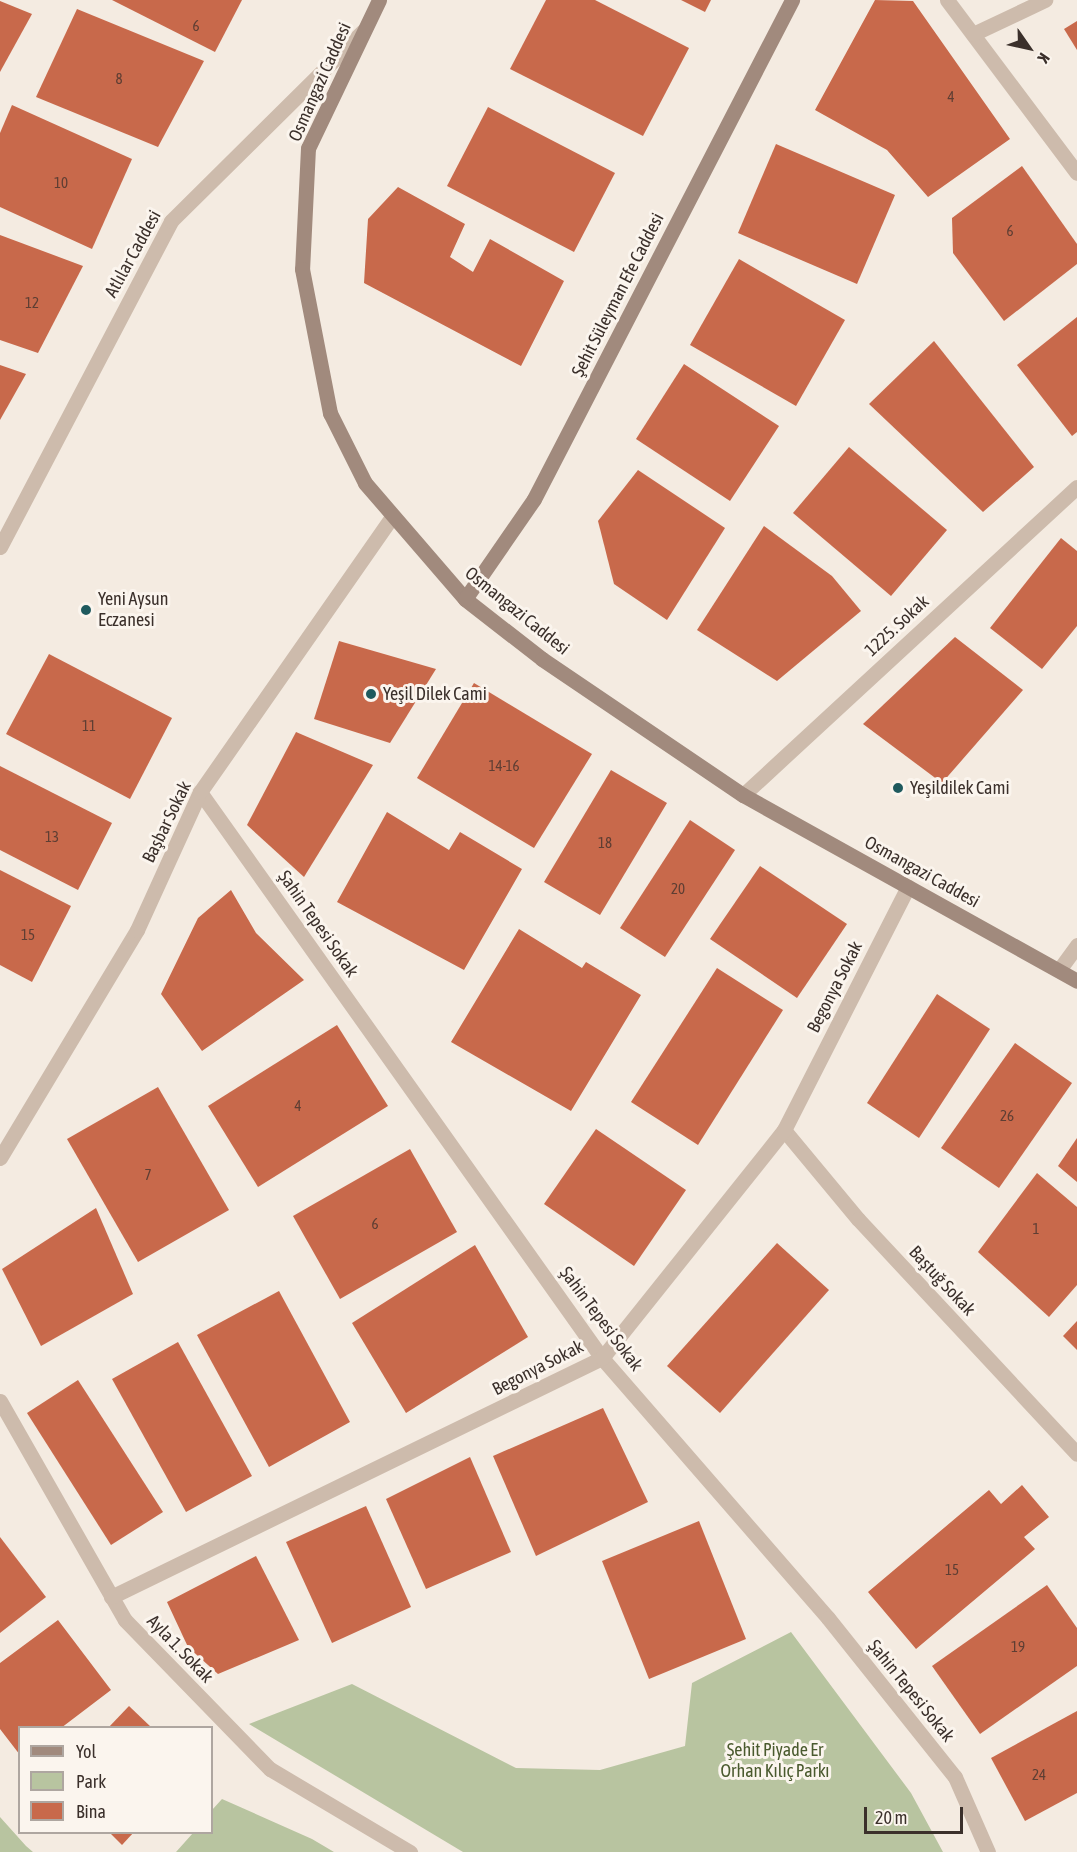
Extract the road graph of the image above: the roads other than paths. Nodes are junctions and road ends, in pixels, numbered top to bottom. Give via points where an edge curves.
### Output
1 (379, 0) edge
2 (792, 0) edge
3 (947, 0) edge
4 (1045, 0) edge
5 (365, 29) junction
6 (972, 34) junction
7 (1077, 173) edge
8 (1077, 487) edge
9 (392, 517) junction
10 (0, 547) edge
11 (465, 598) junction
12 (200, 792) junction
13 (743, 795) junction
14 (908, 887) junction
15 (1077, 945) edge
16 (1059, 970) junction
17 (1077, 981) edge
18 (784, 1130) junction
19 (0, 1158) edge
20 (602, 1358) junction
21 (0, 1401) edge
22 (1077, 1454) edge
23 (111, 1597) junction
24 (410, 1852) edge
25 (988, 1852) edge

1 - 5 main road, Osmangazi Caddesi
2 - 11 main road, Şehit Süleyman Efe Caddesi via 534,499
3 - 6 street
4 - 6 street
5 - 9 main road, Osmangazi Caddesi via 308,148 302,270 330,413 365,483
5 - 10 street, Atlılar Caddesi via 171,221
6 - 7 street
8 - 13 street, 1225. Sokak
9 - 11 main road, Osmangazi Caddesi
9 - 12 street, Başbar Sokak
11 - 13 main road, Osmangazi Caddesi via 542,659
12 - 19 street, Başbar Sokak via 137,930
12 - 20 street, Şahin Tepesi Sokak
13 - 14 main road, Osmangazi Caddesi
14 - 16 main road, Osmangazi Caddesi
14 - 18 street, Begonya Sokak
15 - 16 street
16 - 17 main road, Osmangazi Caddesi
18 - 20 street, Begonya Sokak
18 - 22 street, Baştuğ Sokak via 858,1219
20 - 23 street, Begonya Sokak
20 - 25 street, Şahin Tepesi Sokak via 828,1618 955,1777
21 - 23 street, Ayla 1. Sokak
23 - 24 street, Ayla 1. Sokak via 125,1620 270,1769

